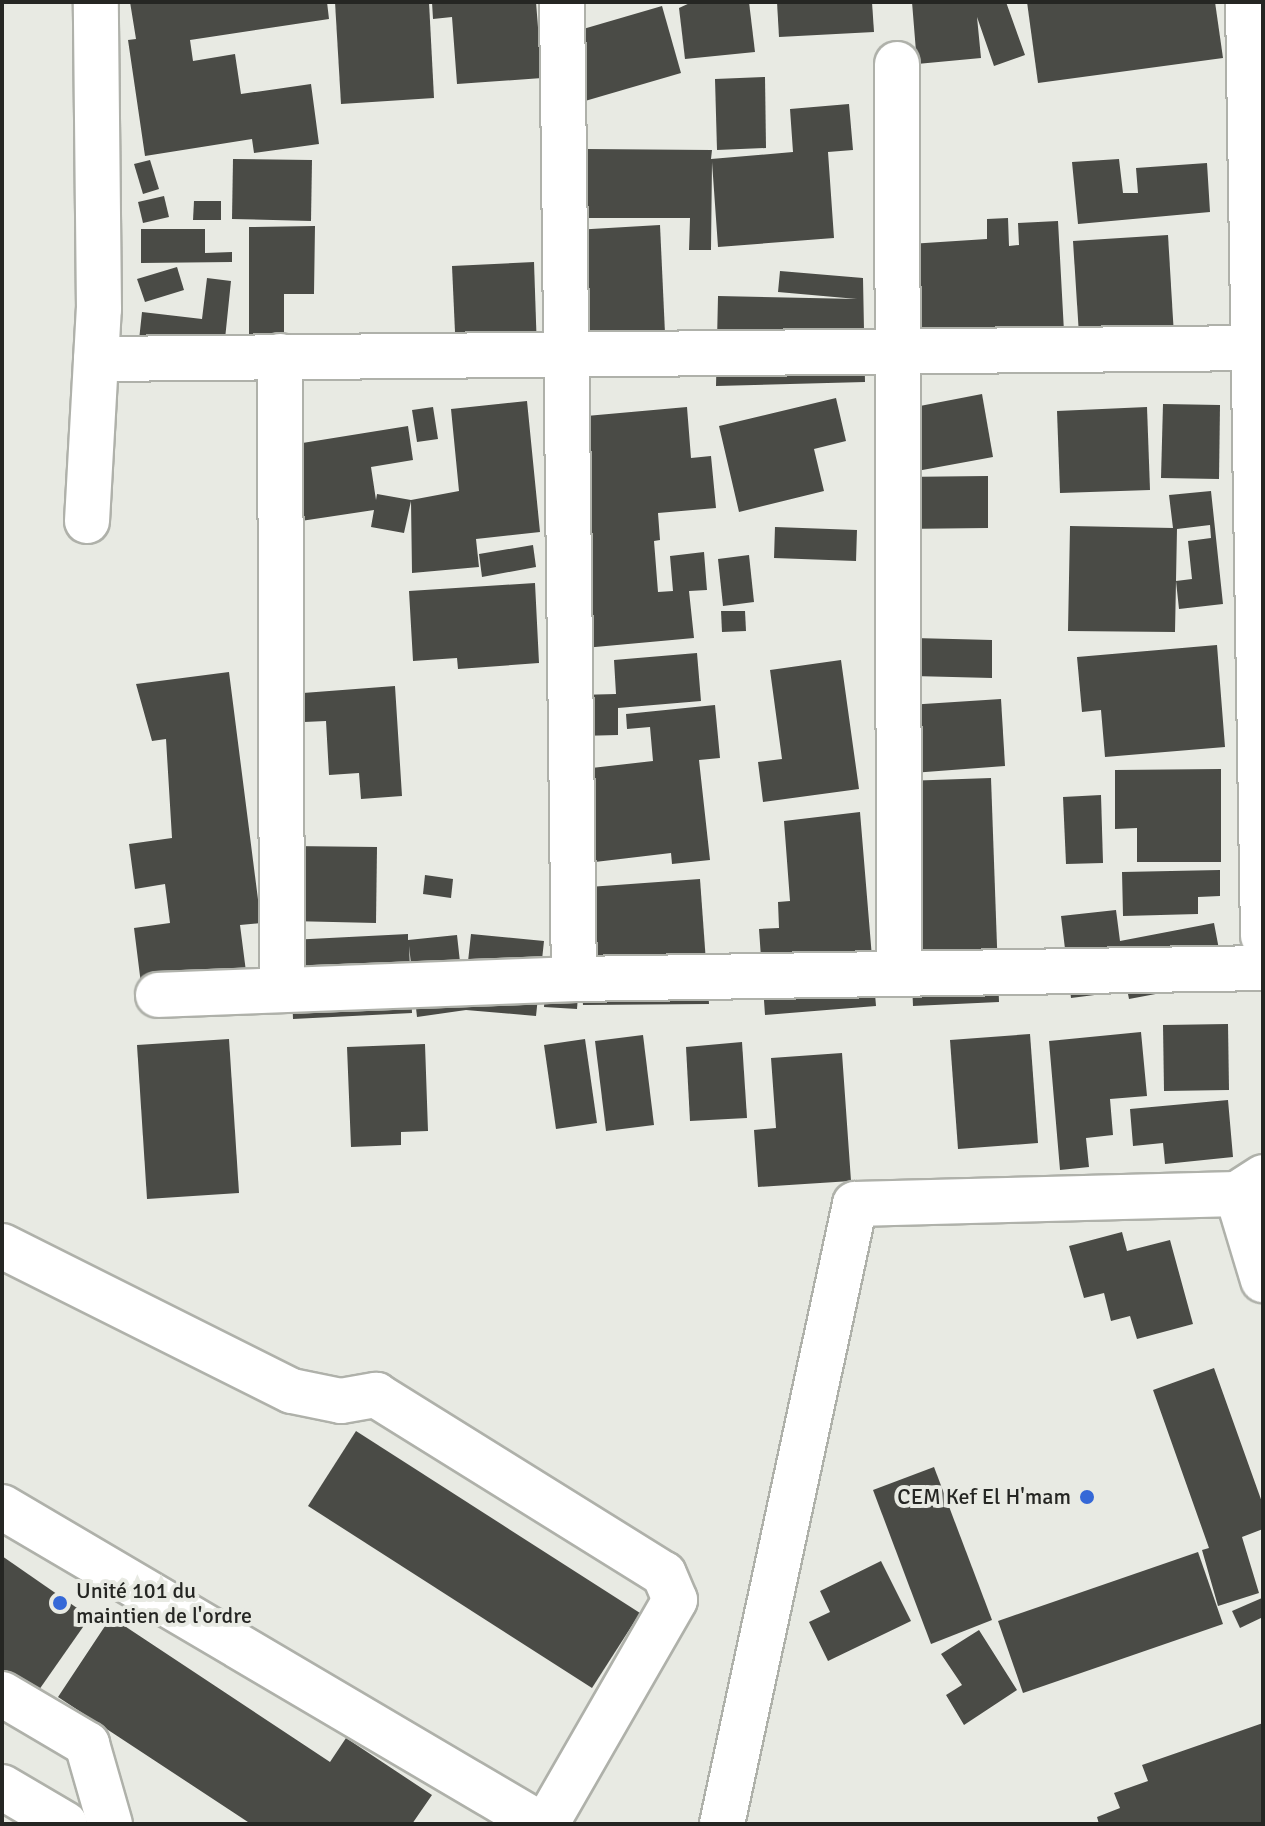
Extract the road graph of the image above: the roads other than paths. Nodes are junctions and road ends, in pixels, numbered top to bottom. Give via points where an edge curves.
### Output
1 (96, 2) edge
2 (562, 2) edge
3 (1248, 2) edge
4 (897, 64) dead end
5 (1258, 348) edge
6 (567, 352) junction
7 (898, 353) junction
8 (280, 356) junction
9 (96, 359) junction
10 (1259, 481) edge
11 (87, 521) dead end
12 (1260, 618) edge
13 (1262, 755) edge
14 (1263, 936) edge
15 (1263, 968) edge
16 (899, 974) junction
17 (574, 979) junction
18 (282, 986) junction
19 (158, 995) dead end
20 (1250, 1186) edge
21 (2, 1246) edge
22 (1263, 1280) edge
23 (2, 1507) edge
24 (2, 1694) edge
25 (2, 1787) edge
26 (65, 1824) edge
27 (110, 1824) edge
28 (543, 1824) edge
29 (722, 1824) edge

1 - 9 street
2 - 6 street
3 - 5 street
4 - 7 street
5 - 7 street
5 - 10 street
6 - 7 street
6 - 8 street
6 - 17 street
7 - 16 street
8 - 9 street
8 - 18 street
9 - 11 street
10 - 12 street
12 - 13 street
13 - 14 street
15 - 16 street
16 - 17 street
17 - 18 street
18 - 19 street
20 - 22 street
20 - 29 street via 855,1204
21 - 28 street via 292,1391 341,1401 376,1395 664,1574 675,1600
23 - 28 street
24 - 27 street via 87,1744
25 - 26 street

